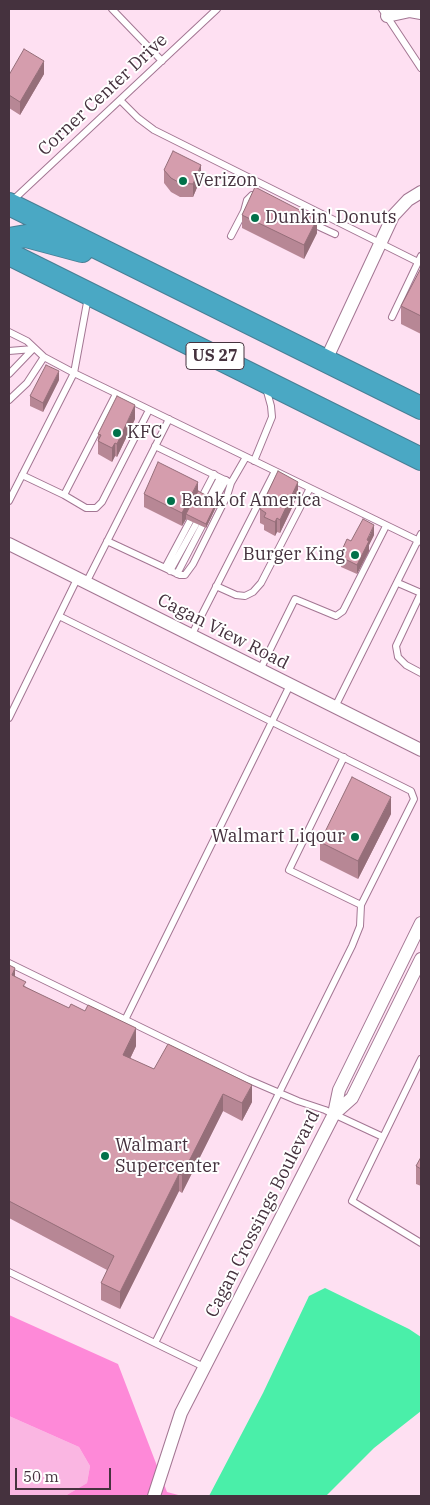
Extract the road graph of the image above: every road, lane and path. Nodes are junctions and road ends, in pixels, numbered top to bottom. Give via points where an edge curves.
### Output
1 (112, 9) edge
2 (217, 9) edge
3 (384, 12) edge
4 (421, 13) edge
5 (162, 61) junction
6 (421, 68) edge
7 (120, 100) junction
8 (421, 192) edge
9 (267, 200) edge
10 (9, 204) edge
11 (301, 217) edge
12 (335, 234) dead end
13 (231, 236) dead end
14 (9, 239) edge
15 (380, 242) junction
16 (9, 254) edge
17 (420, 258) edge
18 (127, 262) junction
19 (89, 293) junction
20 (392, 317) dead end
21 (9, 332) edge
22 (34, 348) junction
23 (9, 351) edge
24 (44, 357) junction
25 (326, 360) junction
26 (74, 373) junction
27 (9, 374) edge
28 (263, 380) junction
29 (116, 394) junction
30 (9, 400) edge
31 (421, 408) edge
32 (149, 410) junction
33 (169, 420) junction
34 (155, 446) junction
35 (246, 457) junction
36 (254, 461) junction
37 (419, 461) edge
38 (275, 471) junction
39 (22, 475) junction
40 (223, 479) junction
41 (310, 488) junction
42 (64, 495) junction
43 (9, 501) edge
44 (386, 526) junction
45 (421, 534) edge
46 (107, 541) junction
47 (420, 542) edge
48 (9, 544) edge
49 (173, 572) junction
50 (82, 581) junction
51 (398, 583) junction
52 (216, 586) junction
53 (421, 593) edge
54 (59, 616) junction
55 (191, 636) junction
56 (260, 670) junction
57 (421, 673) edge
58 (290, 685) junction
59 (335, 708) junction
60 (9, 718) edge
61 (273, 722) junction
62 (421, 750) edge
63 (344, 757) junction
64 (361, 905) junction
65 (421, 923) edge
66 (415, 952) edge
67 (9, 963) edge
68 (125, 1020) junction
69 (421, 1059) edge
70 (279, 1093) junction
71 (334, 1114) junction
72 (383, 1137) junction
73 (421, 1243) edge
74 (9, 1272) edge
75 (155, 1343) junction
76 (204, 1367) junction
77 (154, 1496) edge

1 - 5 lane
2 - 5 lane, Corner Center Drive
3 - 4 street via 410,10
3 - 6 lane
5 - 7 lane, Corner Center Drive
7 - 10 lane, Corner Center Drive
7 - 15 lane via 154,130
8 - 15 street via 393,216
9 - 13 lane via 252,195
10 - 18 highway, US 27
11 - 12 lane
14 - 18 highway via 26,236
15 - 17 lane
15 - 25 street
16 - 19 highway, US 27
17 - 20 lane
18 - 25 highway, US 27
19 - 26 lane
19 - 28 highway, US 27
21 - 22 lane
22 - 23 lane
22 - 24 lane
22 - 27 lane
24 - 26 lane
24 - 30 lane via 27,383
25 - 31 highway, US 27
26 - 29 lane
26 - 39 lane
28 - 36 lane via 272,417
28 - 37 highway, US 27
29 - 32 lane
29 - 42 lane
32 - 33 lane
32 - 42 lane via 96,508 86,508
33 - 34 lane
33 - 35 lane
34 - 40 lane
34 - 46 lane
35 - 36 lane
35 - 40 lane
36 - 38 lane
38 - 41 lane
38 - 52 lane
39 - 42 lane
39 - 43 lane
40 - 40 lane via 208,500
40 - 49 lane via 227,496 193,564 185,575
41 - 44 lane
41 - 52 lane via 261,583 253,592 236,596
44 - 47 lane
44 - 56 lane via 343,610 336,616 295,599
45 - 47 lane
46 - 49 lane
46 - 50 lane
47 - 51 lane
48 - 50 street, Cagan View Road
49 - 49 lane via 196,524
50 - 54 lane
50 - 55 street, Cagan View Road
51 - 53 lane
51 - 59 lane
52 - 55 lane
53 - 57 lane via 396,646 398,658
54 - 60 lane
54 - 61 lane
55 - 56 street, Cagan View Road
56 - 58 street, Cagan View Road
58 - 59 street, Cagan View Road
58 - 61 lane
59 - 62 street, Cagan View Road
61 - 63 lane
61 - 68 lane
63 - 64 lane via 406,788 414,799
63 - 64 lane via 289,870
64 - 70 lane via 360,926 352,946
65 - 66 street
66 - 71 street via 352,1098
67 - 68 lane
68 - 70 lane
69 - 72 lane
70 - 71 lane
70 - 75 lane
71 - 72 lane
71 - 76 street, Cagan Crossings Boulevard
72 - 73 lane via 352,1200
74 - 75 lane
75 - 76 lane
76 - 77 street, Cagan Crossings Boulevard via 181,1414

